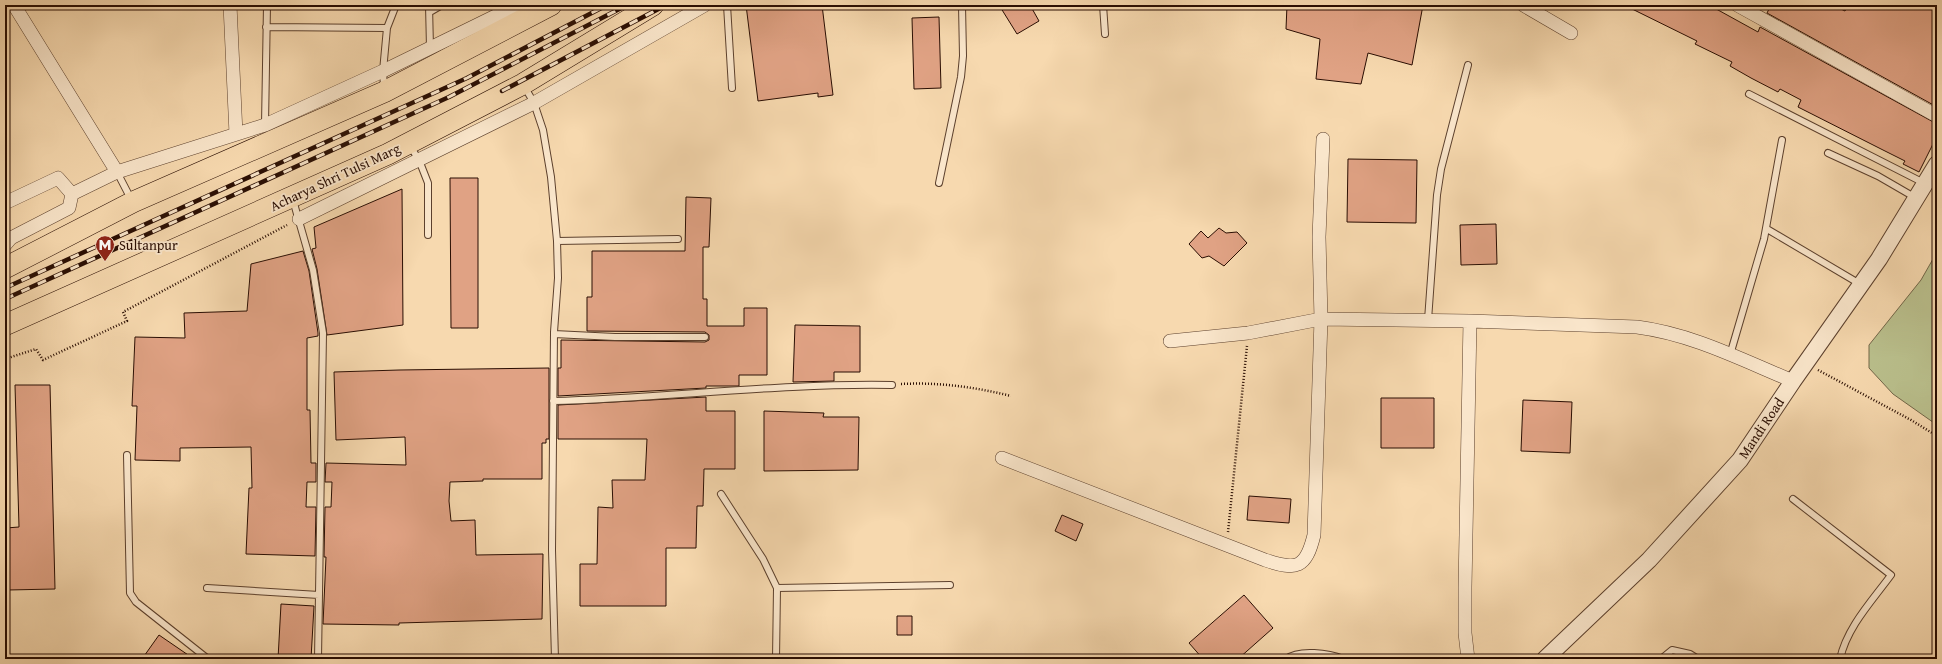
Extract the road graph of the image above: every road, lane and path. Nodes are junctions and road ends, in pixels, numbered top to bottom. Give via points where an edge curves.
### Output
1 (14, 5) edge
2 (230, 5) edge
3 (267, 5) edge
4 (396, 5) edge
5 (442, 5) edge
6 (518, 5) edge
7 (551, 5) edge
8 (653, 5) edge
9 (705, 5) edge
10 (726, 5) edge
11 (962, 5) edge
12 (1103, 5) edge
13 (1523, 5) edge
14 (1737, 5) edge
15 (430, 8) edge
16 (266, 27) junction
17 (387, 28) junction
18 (1105, 34) dead end
19 (1571, 34) dead end
20 (430, 48) junction
21 (1468, 65) dead end
22 (383, 71) junction
23 (523, 84) junction
24 (732, 88) dead end
25 (384, 92) junction
26 (1749, 94) dead end
27 (534, 103) junction
28 (1937, 116) edge
29 (236, 134) junction
30 (266, 134) junction
31 (1323, 138) dead end
32 (1782, 140) dead end
33 (414, 152) junction
34 (1828, 153) dead end
35 (1937, 164) edge
36 (117, 172) junction
37 (938, 183) dead end
38 (1925, 184) junction
39 (72, 194) junction
40 (292, 196) junction
41 (1917, 198) junction
42 (133, 202) junction
43 (5, 203) edge
44 (299, 219) junction
45 (1767, 229) junction
46 (428, 235) dead end
47 (678, 239) dead end
48 (557, 241) junction
49 (5, 245) edge
50 (5, 268) edge
51 (1861, 285) junction
52 (1321, 319) junction
53 (1428, 320) junction
54 (1470, 321) junction
55 (5, 325) edge
56 (1248, 333) junction
57 (554, 334) junction
58 (706, 337) dead end
59 (1170, 341) dead end
60 (1730, 355) junction
61 (5, 359) edge
62 (1805, 364) junction
63 (1793, 381) junction
64 (892, 385) joint
65 (1011, 396) dead end
66 (553, 401) junction
67 (1937, 436) edge
68 (126, 455) dead end
69 (1002, 458) dead end
70 (721, 494) dead end
71 (1793, 499) dead end
72 (1227, 544) junction
73 (950, 585) dead end
74 (207, 588) dead end
75 (778, 588) junction
76 (319, 594) junction
77 (208, 659) edge
78 (318, 659) edge
79 (555, 659) edge
80 (776, 659) edge
81 (1286, 659) edge
82 (1343, 659) edge
83 (1468, 659) edge
84 (1545, 659) edge
85 (1661, 659) edge
86 (1698, 659) edge
87 (1840, 659) edge

1 - 36 street
2 - 29 street
3 - 16 lane
4 - 17 lane
5 - 15 lane
6 - 20 street
7 - 25 highway
8 - 23 highway, Acharya Shri Tulsi Marg
9 - 27 street
10 - 24 lane
11 - 37 lane via 961,77
12 - 18 lane
13 - 19 street
14 - 28 street
15 - 20 lane
16 - 17 lane
16 - 30 lane
17 - 22 lane
20 - 22 street
21 - 53 lane via 1437,195
22 - 25 lane
22 - 30 street
23 - 27 lane
23 - 33 highway, Acharya Shri Tulsi Marg
25 - 30 highway
26 - 38 lane
27 - 33 street
27 - 48 lane via 543,130 550,169
29 - 30 street
29 - 36 street
30 - 42 highway
31 - 52 street via 1319,237
32 - 45 lane
33 - 40 highway, Acharya Shri Tulsi Marg
33 - 44 street
33 - 46 lane via 428,183
34 - 41 lane via 1878,176
35 - 38 street, Mandi Road
36 - 39 street
36 - 42 lane
38 - 41 street, Mandi Road
39 - 43 street via 58,178
39 - 49 street via 69,208 11,238
40 - 44 lane
40 - 55 highway, Acharya Shri Tulsi Marg
41 - 51 street, Mandi Road
42 - 50 highway
44 - 61 path via 123,312 127,321 43,360 36,349
44 - 76 lane via 313,270 323,333
45 - 51 lane
45 - 60 lane
47 - 48 lane
48 - 57 lane via 558,278
51 - 62 street, Mandi Road
52 - 53 street
52 - 56 street
52 - 72 street via 1314,535 1310,552 1302,563 1282,566
53 - 54 street
54 - 60 street via 1661,330 1681,335
54 - 83 street via 1465,588
56 - 59 street
56 - 72 path
57 - 58 lane via 596,337
57 - 66 lane
60 - 63 street
62 - 63 street, Mandi Road
62 - 67 path
63 - 84 street, Mandi Road via 1740,460 1701,504 1649,560
64 - 65 path via 937,384
64 - 66 lane via 756,388 704,394
66 - 79 lane via 552,556
68 - 77 lane via 130,593 136,602
69 - 72 street
70 - 75 lane via 763,559
71 - 87 lane via 1891,575 1847,638
73 - 75 lane
74 - 76 lane
75 - 80 lane
76 - 78 lane
81 - 82 lane via 1293,655 1316,654
85 - 86 lane via 1672,650 1690,654

